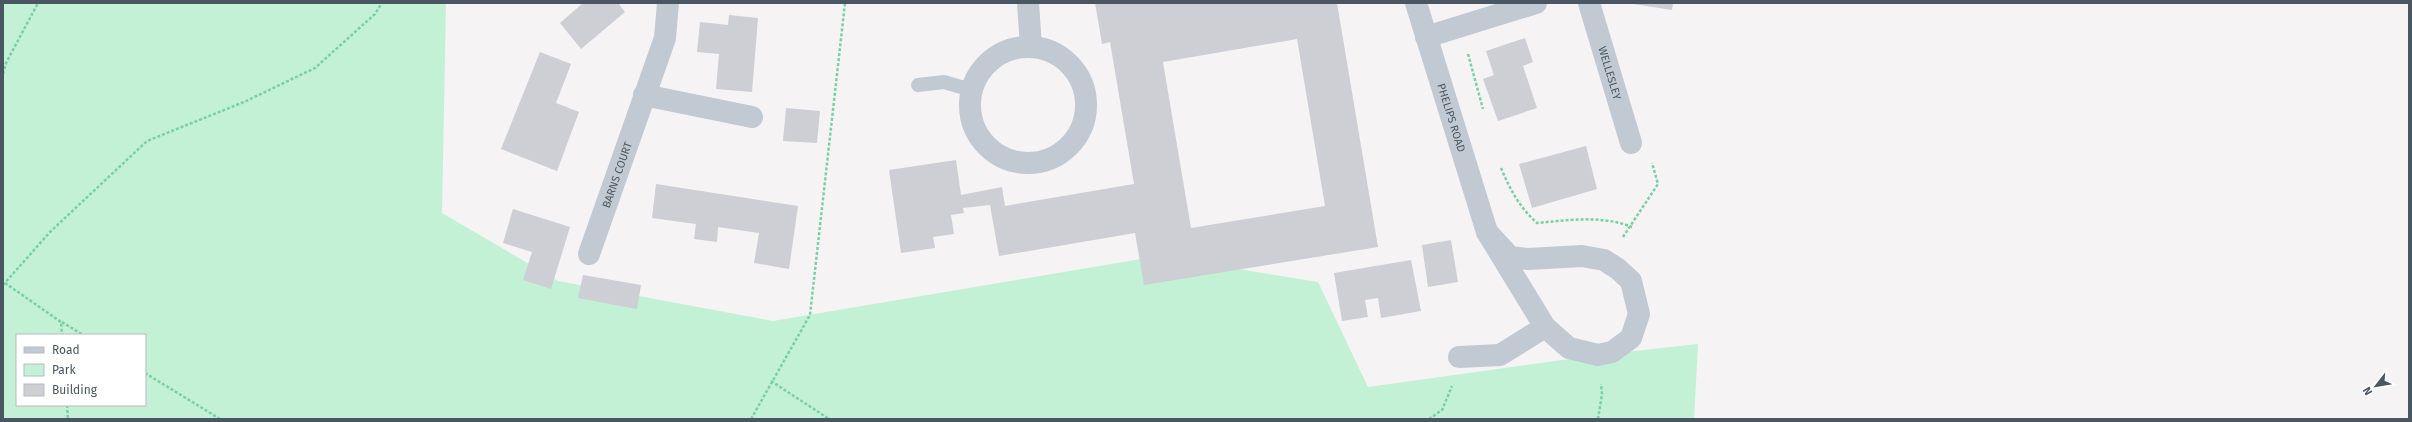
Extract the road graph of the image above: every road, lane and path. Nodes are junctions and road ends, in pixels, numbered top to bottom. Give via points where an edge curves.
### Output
1 (38, 3) edge
2 (382, 3) edge
3 (668, 3) edge
4 (845, 3) edge
5 (1028, 3) edge
6 (1416, 3) edge
7 (1536, 3) edge
8 (1589, 3) edge
9 (1461, 26) junction
10 (1426, 37) junction
11 (1032, 47) junction
12 (3, 74) edge
13 (918, 84) dead end
14 (971, 90) junction
15 (644, 95) junction
16 (752, 117) dead end
17 (1485, 117) dead end
18 (1631, 144) joint
19 (1498, 162) dead end
20 (1632, 227) junction
21 (1486, 232) junction
22 (589, 254) dead end
23 (1604, 260) junction
24 (4, 284) edge
25 (61, 322) junction
26 (1544, 327) junction
27 (62, 334) edge
28 (81, 334) edge
29 (1459, 357) joint
30 (146, 374) edge
31 (771, 381) junction
32 (67, 406) edge
33 (68, 419) edge
34 (220, 419) edge
35 (751, 419) edge
36 (829, 419) edge
37 (1429, 419) edge

1 - 12 path via 6,63
2 - 24 path via 375,14 315,68 244,102 147,141 50,232
3 - 15 street, BARNS COURT via 665,38
4 - 31 path via 810,315
5 - 11 street
6 - 10 street, PHELIPS ROAD
7 - 9 street
8 - 18 street, WELLESLEY
9 - 10 street
9 - 17 path
10 - 21 street, PHELIPS ROAD
11 - 14 street via 1012,48 994,57 980,72
11 - 14 street via 1050,50 1065,60 1077,74 1084,91 1086,110 1081,127 1072,143 1058,155 1040,162 1022,163 1003,157 986,146 975,129 970,109
13 - 14 lane via 944,82
15 - 16 street
15 - 22 street, BARNS COURT
18 - 20 path via 1649,150 1658,184
19 - 20 path via 1524,212 1537,223 1614,220
20 - 23 path
21 - 23 street via 1510,257 1528,259 1582,256
21 - 26 street
23 - 26 street via 1631,281 1639,314 1631,338 1612,352 1598,355 1569,348
24 - 25 path
25 - 27 path
25 - 28 path
26 - 29 street via 1500,355
29 - 37 path via 1451,389 1442,410
30 - 34 path
31 - 35 path
31 - 36 path
32 - 33 path

